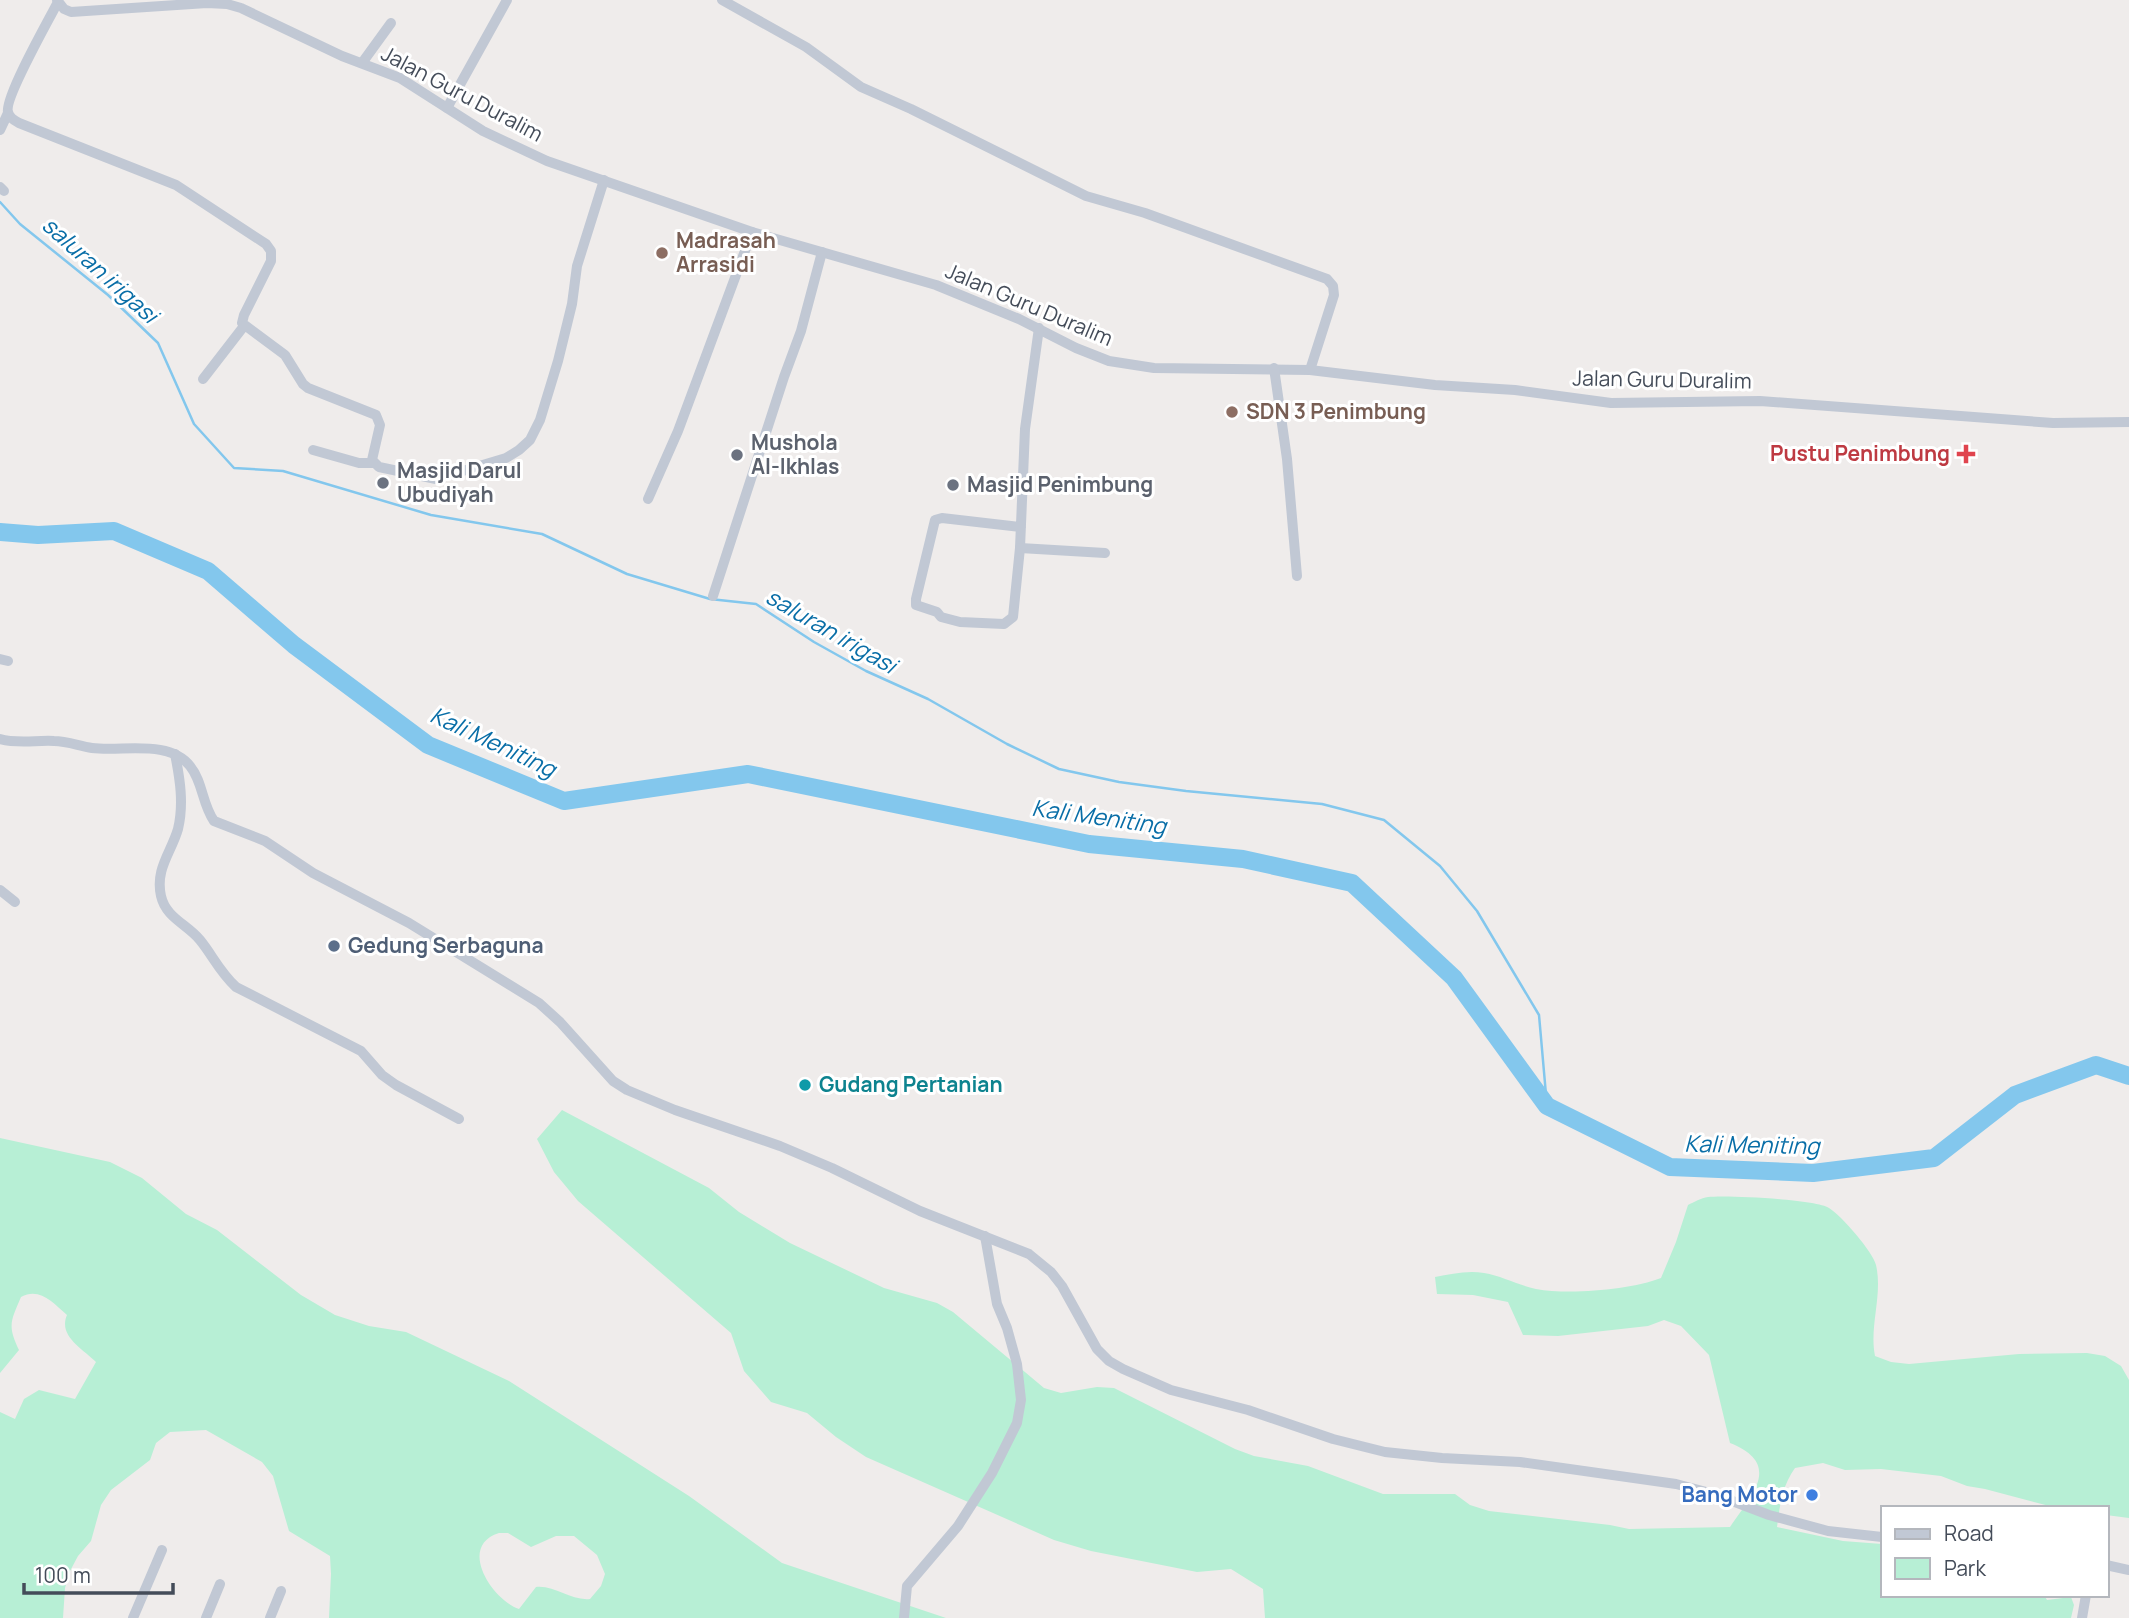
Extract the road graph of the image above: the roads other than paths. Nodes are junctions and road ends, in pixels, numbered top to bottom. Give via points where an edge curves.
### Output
1 (507, 0) edge
2 (722, 0) edge
3 (57, 1) edge
4 (391, 23) dead end
5 (362, 63) junction
6 (5, 94) edge
7 (447, 108) junction
8 (8, 113) junction
9 (0, 130) edge
10 (604, 180) junction
11 (752, 232) junction
12 (822, 252) junction
13 (244, 326) junction
14 (1039, 328) junction
15 (1274, 368) junction
16 (1310, 370) junction
17 (203, 379) dead end
18 (2129, 422) edge
19 (313, 450) dead end
20 (373, 463) junction
21 (648, 499) dead end
22 (1021, 527) junction
23 (1020, 548) junction
24 (1105, 553) dead end
25 (1297, 576) dead end
26 (713, 596) dead end
27 (0, 739) edge
28 (175, 754) junction
29 (0, 890) edge
30 (15, 902) dead end
31 (459, 1119) dead end
32 (985, 1236) junction
33 (1881, 1537) edge
34 (162, 1550) dead end
35 (2108, 1565) edge
36 (2129, 1570) edge
37 (220, 1584) dead end
38 (281, 1591) dead end
39 (2086, 1597) edge
40 (134, 1618) edge
41 (206, 1618) edge
42 (270, 1618) edge
43 (904, 1618) edge
44 (2082, 1618) edge

1 - 7 street
2 - 16 street via 806,47 861,87 1086,196 1327,279 1334,295
3 - 5 street, Jalan Guru Duralim via 71,12 227,4
3 - 6 street
4 - 5 street
5 - 7 street, Jalan Guru Duralim via 400,78
6 - 8 street
7 - 10 street, Jalan Guru Duralim via 547,161
8 - 9 street
8 - 13 street via 19,123 176,185 267,244 271,261 244,315
10 - 11 street, Jalan Guru Duralim
10 - 20 street via 577,266 558,361 530,440 506,457 436,479
11 - 12 street, Jalan Guru Duralim
11 - 21 street
12 - 14 street, Jalan Guru Duralim via 936,285
12 - 26 street via 801,331
13 - 17 street
13 - 20 street via 289,359 308,388 376,415 380,423
14 - 15 street, Jalan Guru Duralim via 1092,356 1126,365
14 - 22 street via 1027,407
15 - 16 street, Jalan Guru Duralim
15 - 25 street
16 - 18 street, Jalan Guru Duralim via 1611,402 1760,401 2039,422
19 - 20 street
22 - 23 street
22 - 23 street via 935,520 916,606 950,620 1009,622
23 - 24 street
27 - 28 street
28 - 31 street via 181,816 159,878 169,913 199,938 236,987 361,1051 396,1085
28 - 32 street via 196,775 214,821 265,841 539,1003 627,1090 780,1146 919,1211
29 - 30 street
32 - 33 street via 1029,1254 1051,1272 1109,1361 1171,1390 1385,1452 1520,1462 1676,1484 1828,1531
32 - 43 street via 996,1304 1017,1364 1021,1400 1017,1423 958,1526 907,1586
34 - 40 street
35 - 36 street
37 - 41 street
38 - 42 street
39 - 44 street

